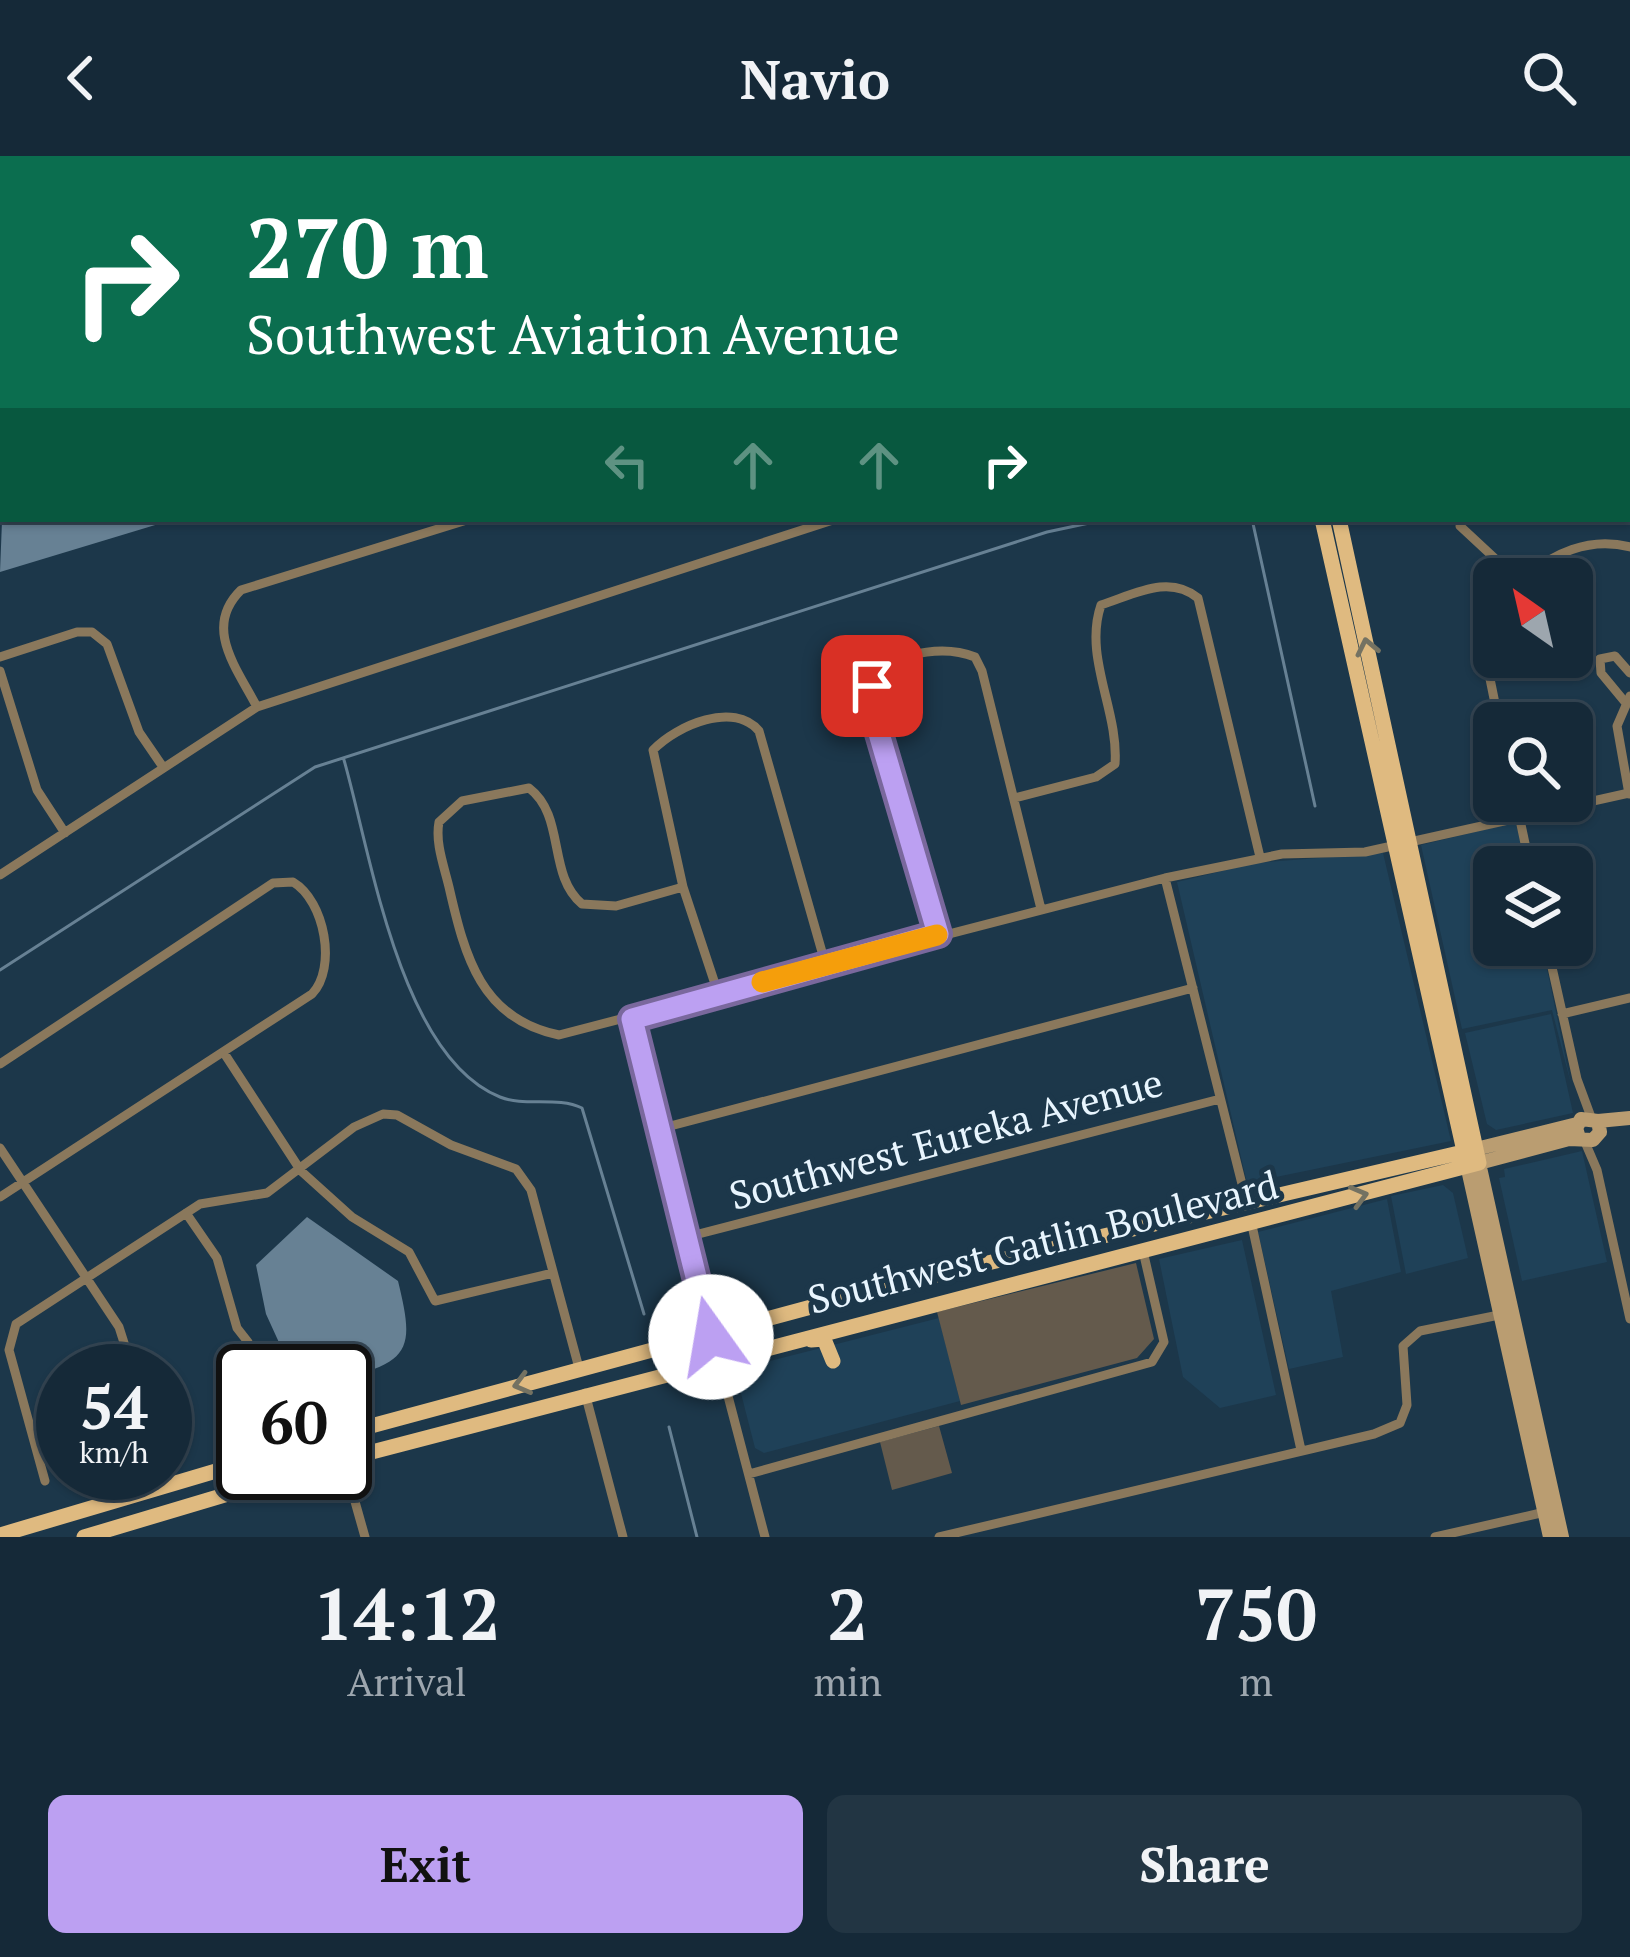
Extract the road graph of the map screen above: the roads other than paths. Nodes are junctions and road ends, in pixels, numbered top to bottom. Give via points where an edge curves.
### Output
1 (460, 522) edge
2 (778, 522) edge
3 (826, 522) edge
4 (1323, 522) edge
5 (1340, 522) edge
6 (1460, 526) dead end
7 (782, 535) junction
8 (1630, 547) edge
9 (1496, 558) edge
10 (1556, 558) edge
11 (0, 657) edge
12 (0, 671) edge
13 (1630, 673) edge
14 (1628, 699) edge
15 (257, 707) junction
16 (163, 767) junction
17 (1629, 795) edge
18 (1015, 798) junction
19 (1593, 802) edge
20 (1495, 822) edge
21 (65, 833) junction
22 (1401, 845) junction
23 (1260, 857) junction
24 (0, 875) edge
25 (1165, 878) junction
26 (683, 886) junction
27 (1041, 909) junction
28 (938, 934) junction
29 (826, 966) junction
30 (1552, 966) edge
31 (1192, 988) junction
32 (718, 993) junction
33 (1630, 998) edge
34 (1562, 1014) junction
35 (632, 1019) junction
36 (224, 1053) junction
37 (0, 1064) edge
38 (1220, 1099) junction
39 (1630, 1120) edge
40 (659, 1129) junction
41 (1588, 1129) junction
42 (0, 1148) edge
43 (1471, 1157) junction
44 (302, 1171) junction
45 (21, 1183) junction
46 (0, 1197) edge
47 (1248, 1206) junction
48 (186, 1213) junction
49 (1252, 1225) junction
50 (687, 1237) junction
51 (1143, 1251) junction
52 (554, 1274) junction
53 (87, 1278) junction
54 (800, 1309) junction
55 (1499, 1315) junction
56 (1630, 1319) edge
57 (837, 1328) junction
58 (711, 1333) junction
59 (248, 1342) dead end
60 (124, 1344) edge
61 (743, 1352) junction
62 (718, 1358) junction
63 (579, 1368) junction
64 (619, 1384) junction
65 (585, 1393) junction
66 (372, 1425) edge
67 (36, 1445) edge
68 (1301, 1450) junction
69 (372, 1455) edge
70 (216, 1471) edge
71 (748, 1474) junction
72 (216, 1498) edge
73 (355, 1500) edge
74 (1551, 1511) junction
75 (0, 1535) edge
76 (84, 1537) edge
77 (365, 1537) edge
78 (623, 1537) edge
79 (765, 1537) edge
80 (939, 1537) edge
81 (1435, 1537) edge
82 (1550, 1537) edge
83 (1562, 1537) edge

1 - 15 street via 242,590 226,604 225,646
2 - 7 street
3 - 7 street
4 - 22 main road
22 -> 5 main road
6 - 9 street
7 - 15 street
8 - 10 street via 1608,541
11 - 16 street via 92,632 107,644 139,732
12 - 21 street via 37,790
13 - 14 street via 1616,656 1600,659 1601,673
14 - 17 street via 1617,735
15 - 16 street
16 - 21 street
17 - 19 street
18 - 23 street via 1096,777 1114,764 1096,651 1101,604 1183,586 1198,598
18 - 27 street
18 - 28 street via 975,657 955,649 878,666 870,703
20 - 22 street
21 - 24 street
22 - 23 street
22 - 43 main road
23 - 25 street
25 - 27 street
25 - 31 street
26 - 29 street via 652,750 668,734 733,714 748,718 759,731
26 - 32 street
26 - 35 street via 616,906 581,904 565,883 548,810 530,788 462,801 439,822 475,979 496,1007 530,1029 559,1034
27 - 28 street
28 - 29 street
29 - 32 street
30 - 34 street
31 - 38 street
31 - 40 street
32 - 35 street
33 - 34 street
34 - 41 street
35 - 40 street
36 - 37 street via 324,982 328,963 310,898 293,882 273,883
36 - 44 street
36 - 45 street
38 - 47 street
38 - 50 street, Southwest Eureka Avenue
39 - 41 main road
40 - 50 street
41 - 43 main road
41 - 56 street
42 - 45 street
43 - 47 main road, Southwest Gatlin Boulevard
49 -> 43 main road, Southwest Gatlin Boulevard
43 - 55 main road
43 - 74 main road
44 - 48 street via 267,1193
44 - 52 street via 416,1258 435,1300
44 - 52 street via 354,1127 397,1115 516,1169 531,1190
45 - 46 street
45 - 53 street
47 - 49 street
47 - 54 main road, Southwest Gatlin Boulevard
48 - 53 street
48 - 59 street via 219,1262
49 - 51 main road, Southwest Gatlin Boulevard
49 - 68 street
50 - 58 street
51 - 57 main road, Southwest Gatlin Boulevard
51 - 71 street via 1164,1342 1152,1362
52 - 63 street
53 - 60 street
53 - 67 street via 22,1319 9,1338
54 - 58 main road, Southwest Gatlin Boulevard
54 - 62 main road via 729,1334
55 - 68 street via 1420,1331 1403,1346 1407,1405 1400,1423
55 - 74 main road
57 - 61 main road, Southwest Gatlin Boulevard
57 - 61 main road via 833,1361 821,1337
58 - 63 main road, Southwest Gatlin Boulevard
58 - 64 main road via 702,1352 644,1367
61 - 62 main road, Southwest Gatlin Boulevard
62 - 64 main road, Southwest Gatlin Boulevard
62 - 71 street
63 -> 66 main road, Southwest Gatlin Boulevard
64 - 65 main road, Southwest Gatlin Boulevard
65 - 69 main road, Southwest Gatlin Boulevard
65 - 78 street
68 - 80 street
70 - 75 main road
71 - 79 street
72 - 76 main road
73 - 77 street
74 - 81 street
74 - 82 main road
74 - 83 main road

